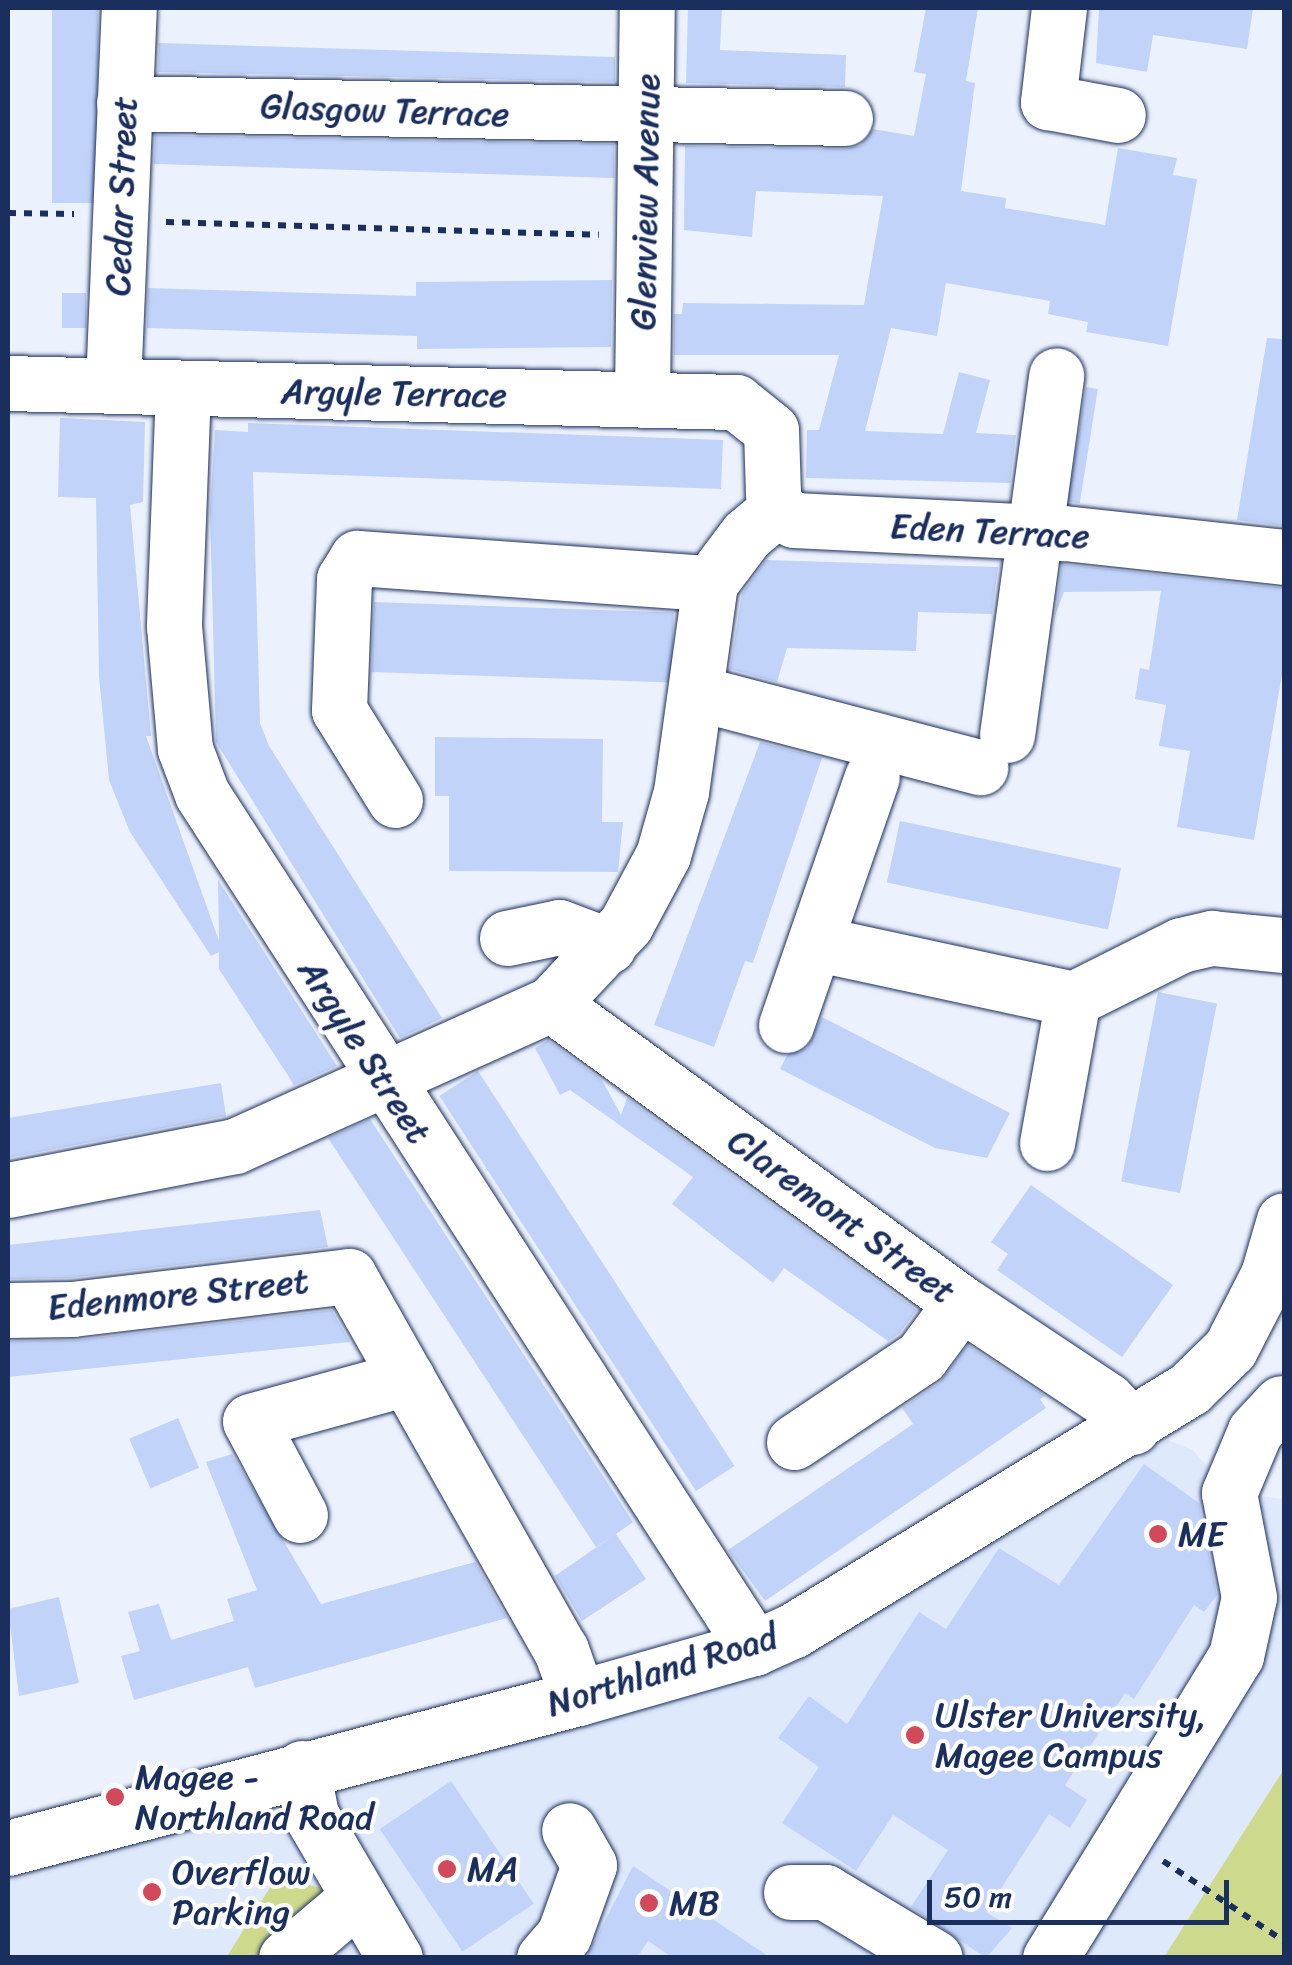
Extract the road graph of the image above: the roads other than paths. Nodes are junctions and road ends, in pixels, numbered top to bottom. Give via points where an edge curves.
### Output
1 (129, 8) edge
2 (648, 8) edge
3 (1060, 8) edge
4 (124, 102) junction
5 (1118, 115) dead end
6 (647, 116) junction
7 (845, 118) dead end
8 (1056, 375) dead end
9 (8, 383) edge
10 (113, 385) junction
11 (184, 389) junction
12 (642, 397) junction
13 (777, 509) junction
14 (1032, 531) junction
15 (1284, 557) edge
16 (710, 583) junction
17 (696, 692) junction
18 (872, 777) dead end
19 (395, 800) dead end
20 (508, 938) dead end
21 (819, 944) junction
22 (1284, 945) edge
23 (609, 946) junction
24 (1074, 999) junction
25 (550, 1004) junction
26 (786, 1025) dead end
27 (381, 1078) junction
28 (1046, 1143) dead end
29 (8, 1190) edge
30 (1284, 1220) edge
31 (962, 1302) junction
32 (8, 1310) edge
33 (1230, 1349) junction
34 (415, 1393) junction
35 (1283, 1404) edge
36 (1132, 1427) junction
37 (794, 1442) dead end
38 (316, 1511) dead end
39 (754, 1648) junction
40 (578, 1698) junction
41 (302, 1768) junction
42 (569, 1830) dead end
43 (8, 1848) edge
44 (792, 1892) dead end
45 (357, 1898) junction
46 (286, 1958) edge
47 (394, 1958) edge
48 (544, 1958) edge
49 (935, 1958) edge
50 (1050, 1958) edge

1 - 4 street, Cedar Street
2 - 6 street, Glenview Avenue
3 - 5 street via 1048,102
4 - 6 street, Glasgow Terrace
4 - 10 street, Cedar Street
6 - 7 street, Glasgow Terrace
6 - 12 street, Glenview Avenue
8 - 14 street
9 - 10 street, Argyle Terrace
10 - 11 street, Argyle Terrace
11 - 12 street, Argyle Terrace
11 - 27 street, Argyle Street via 174,626 185,748 229,842
12 - 13 street, Argyle Terrace via 736,402 771,430
13 - 14 street, Eden Terrace via 794,520
13 - 16 street via 746,535
14 - 15 street, Eden Terrace
14 - 17 street via 994,751
16 - 17 street
16 - 19 street via 357,558 344,580 338,710
17 - 23 street via 681,792 662,854
18 - 21 street
20 - 23 street via 560,927
21 - 24 street
21 - 26 street
22 - 24 street via 1212,938 1182,945
23 - 25 street
24 - 28 street
25 - 27 street via 416,1070
25 - 31 street, Claremont Street
27 - 29 street via 235,1146
27 - 39 street, Argyle Street
30 - 33 street, Northland Road via 1268,1275
31 - 36 street, Claremont Street via 1107,1400
31 - 37 street via 921,1357
32 - 34 street, Edenmore Street via 72,1309 349,1276
33 - 35 street
33 - 36 street, Northland Road via 1189,1389
34 - 38 street via 300,1442
34 - 40 street via 561,1650
35 - 50 street via 1254,1431 1229,1493 1249,1597 1236,1656
36 - 39 street, Northland Road
39 - 40 street, Northland Road
40 - 41 street, Northland Road
41 - 43 street, Northland Road
41 - 45 street via 311,1815
42 - 48 street via 589,1866 564,1934
44 - 49 street via 825,1892
45 - 46 street
45 - 47 street

